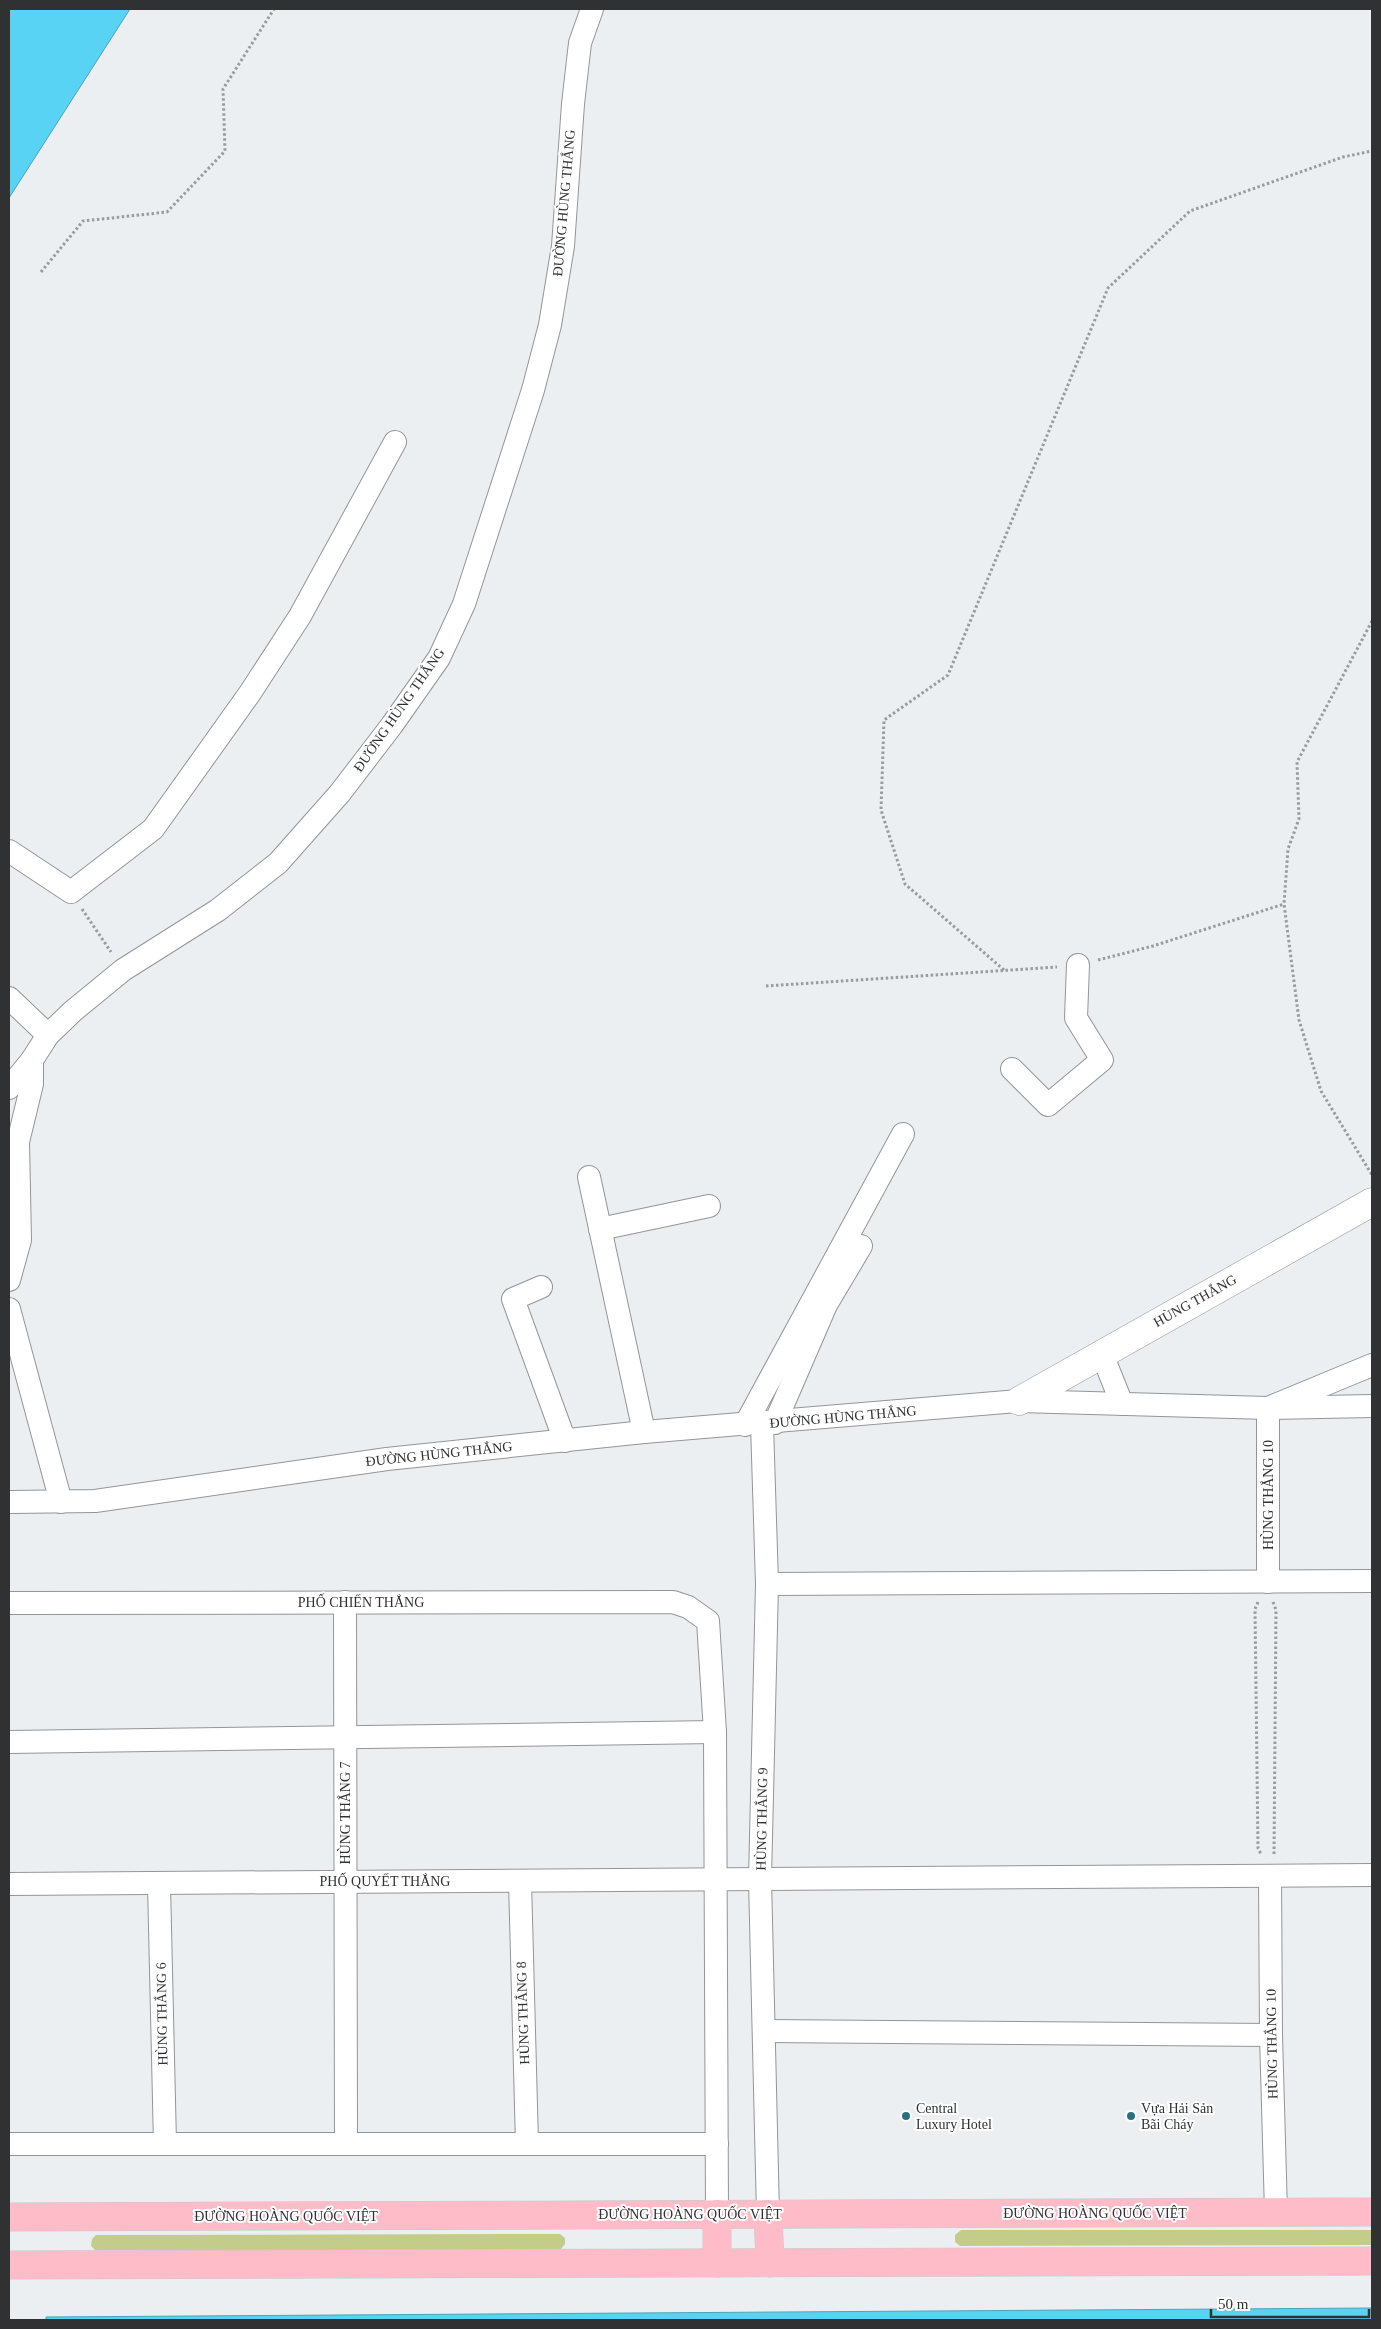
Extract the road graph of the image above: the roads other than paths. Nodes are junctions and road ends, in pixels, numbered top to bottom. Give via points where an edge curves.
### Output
1 (592, 9) edge
2 (395, 442) dead end
3 (9, 851) edge
4 (1078, 965) road end
5 (9, 998) edge
6 (48, 1035) junction
7 (32, 1060) junction
8 (1012, 1069) dead end
9 (9, 1088) edge
10 (902, 1134) dead end
11 (589, 1177) dead end
12 (1372, 1202) edge
13 (709, 1206) dead end
14 (600, 1229) junction
15 (861, 1246) dead end
16 (9, 1280) edge
17 (541, 1287) dead end
18 (9, 1309) edge
19 (1102, 1354) junction
20 (1372, 1364) edge
21 (1019, 1401) junction
22 (1122, 1404) junction
23 (1372, 1406) edge
24 (1268, 1408) junction
25 (761, 1424) junction
26 (644, 1432) junction
27 (565, 1441) junction
28 (9, 1502) edge
29 (61, 1502) junction
30 (1268, 1582) junction
31 (1372, 1582) edge
32 (766, 1584) junction
33 (345, 1602) junction
34 (9, 1603) edge
35 (715, 1732) junction
36 (345, 1737) junction
37 (9, 1742) edge
38 (1372, 1875) edge
39 (1270, 1876) junction
40 (760, 1878) junction
41 (715, 1879) junction
42 (345, 1880) junction
43 (520, 1881) junction
44 (9, 1884) edge
45 (159, 1884) junction
46 (764, 2031) junction
47 (1271, 2035) junction
48 (9, 2144) edge
49 (165, 2144) junction
50 (346, 2144) junction
51 (527, 2144) junction
52 (717, 2144) junction
53 (1276, 2212) junction
54 (1372, 2212) edge
55 (717, 2214) junction
56 (768, 2214) junction
57 (9, 2216) edge
58 (1372, 2261) edge
59 (717, 2263) junction
60 (770, 2263) junction
61 (9, 2265) edge

1 - 6 street, ĐƯỜNG HÙNG THẮNG via 580,43 564,246 550,325 533,390 464,604 438,658 340,793 278,863 218,910 123,970
2 - 3 street via 300,616 250,693 153,829 71,892
4 - 8 street via 1076,1018 1102,1060 1048,1105
5 - 6 street
6 - 7 street, ĐƯỜNG HÙNG THẮNG
7 - 9 street, ĐƯỜNG HÙNG THẮNG
7 - 16 street via 32,1084 17,1156 20,1247
10 - 25 street
11 - 14 street
12 - 19 street, HÙNG THẮNG
13 - 14 street
14 - 26 street
15 - 25 street
17 - 27 street via 513,1299
18 - 29 street
19 - 21 street, HÙNG THẮNG
19 - 22 street
20 - 24 street
21 - 22 street, ĐƯỜNG HÙNG THẮNG
21 - 25 street, ĐƯỜNG HÙNG THẮNG
22 - 24 street, ĐƯỜNG HÙNG THẮNG
23 - 24 street, ĐƯỜNG HÙNG THẮNG
24 - 30 street, HÙNG THẮNG 10
25 - 26 street, ĐƯỜNG HÙNG THẮNG
25 - 32 street, HÙNG THẮNG 9
26 - 27 street, ĐƯỜNG HÙNG THẮNG
27 - 29 street, ĐƯỜNG HÙNG THẮNG via 387,1458 95,1501
28 - 29 street, ĐƯỜNG HÙNG THẮNG
30 - 31 street
30 - 32 street
32 - 40 street, HÙNG THẮNG 9
33 - 34 street, PHỐ CHIẾN THẮNG
33 - 35 street, PHỐ CHIẾN THẮNG via 673,1602 688,1607 708,1621
33 - 36 street, HÙNG THẮNG 7
35 - 36 street
35 - 41 street
36 - 37 street
36 - 42 street, HÙNG THẮNG 7
38 - 39 street, PHỐ QUYẾT THẮNG
39 - 40 street, PHỐ QUYẾT THẮNG
39 - 47 street, HÙNG THẮNG 10
40 - 41 street, PHỐ QUYẾT THẮNG
40 - 46 street, HÙNG THẮNG 9
41 - 43 street, PHỐ QUYẾT THẮNG
41 - 52 street
42 - 43 street, PHỐ QUYẾT THẮNG
42 - 45 street, PHỐ QUYẾT THẮNG
42 - 50 street, HÙNG THẮNG 7
43 - 51 street, HÙNG THẮNG 8
44 - 45 street, PHỐ QUYẾT THẮNG
45 - 49 street, HÙNG THẮNG 6
46 - 47 street
46 - 56 street, HÙNG THẮNG 9
47 - 53 street, HÙNG THẮNG 10
48 - 49 street
49 - 50 street
50 - 51 street
51 - 52 street
52 - 55 street
53 - 54 main road, ĐƯỜNG HOÀNG QUỐC VIỆT
53 - 56 main road, ĐƯỜNG HOÀNG QUỐC VIỆT
55 - 56 main road, ĐƯỜNG HOÀNG QUỐC VIỆT
55 - 57 main road, ĐƯỜNG HOÀNG QUỐC VIỆT
55 - 59 main road
56 - 60 main road
58 - 60 main road
59 - 60 main road
59 - 61 main road

